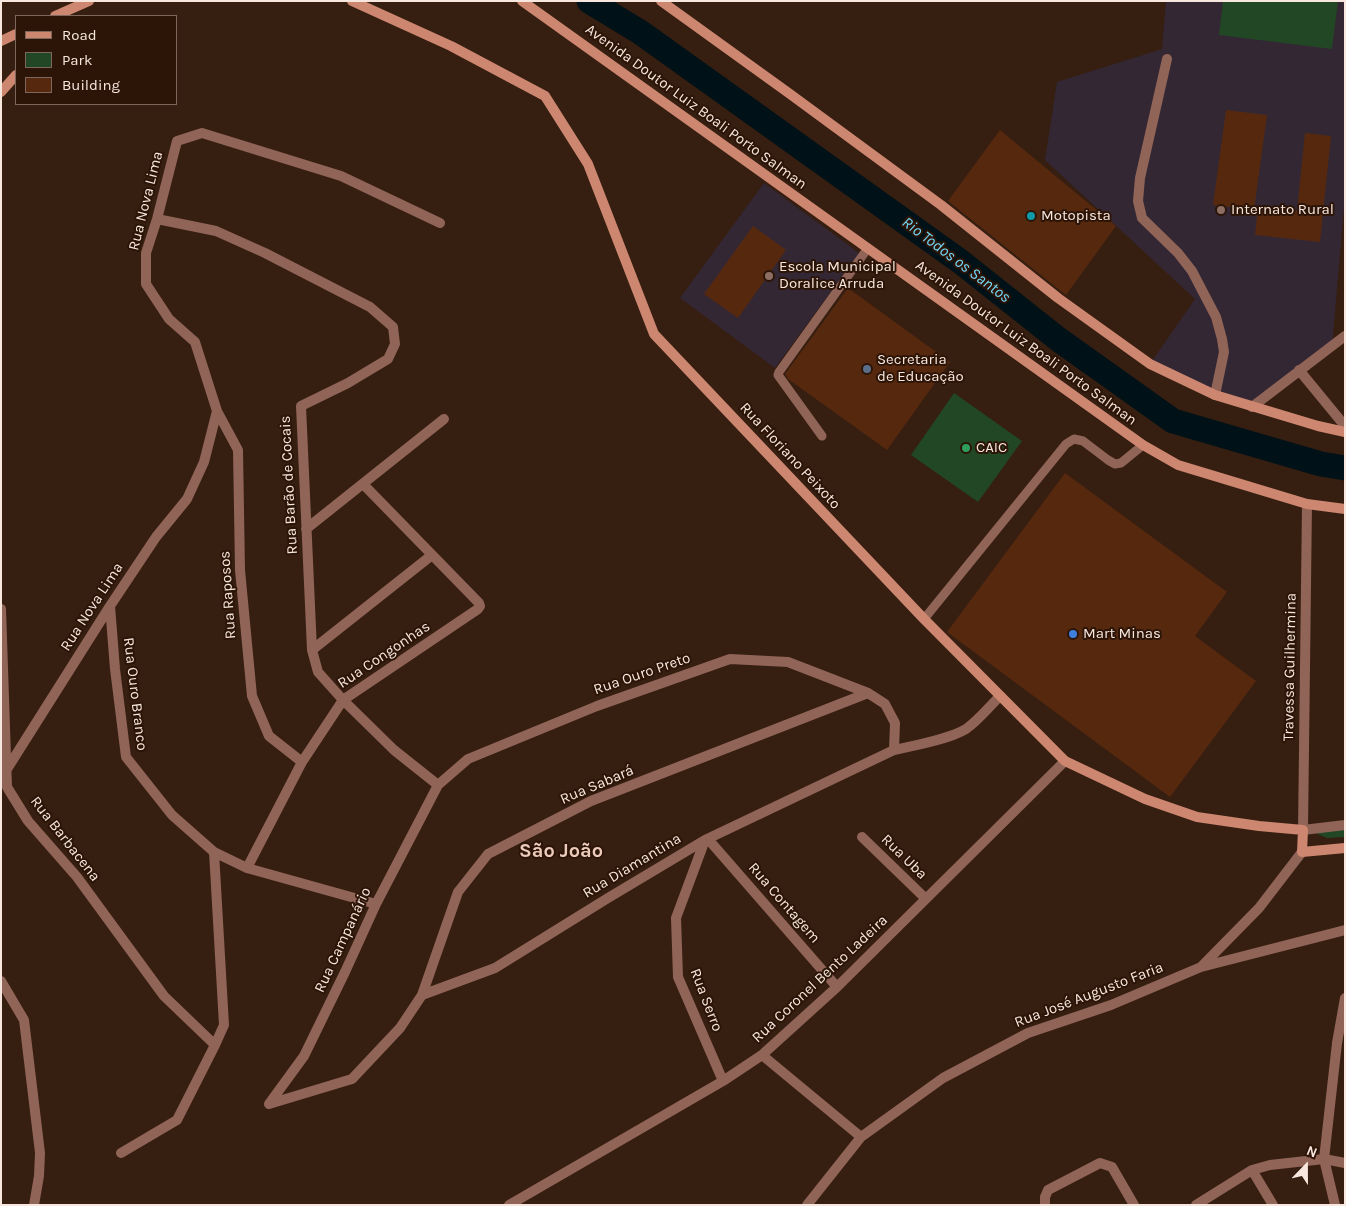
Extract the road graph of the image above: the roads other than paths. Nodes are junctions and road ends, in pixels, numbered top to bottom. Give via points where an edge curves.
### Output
1 (89, 1) edge
2 (352, 1) edge
3 (522, 1) edge
4 (661, 1) edge
5 (76, 4) edge
6 (57, 15) edge
7 (69, 15) edge
8 (15, 34) edge
9 (1, 41) edge
10 (1167, 59) dead end
11 (15, 75) edge
12 (1, 92) edge
13 (157, 219) junction
14 (440, 223) dead end
15 (868, 248) junction
16 (1345, 336) edge
17 (1300, 370) junction
18 (1215, 395) junction
19 (1252, 407) junction
20 (217, 411) junction
21 (444, 419) dead end
22 (1345, 426) edge
23 (1345, 432) edge
24 (822, 436) dead end
25 (1143, 445) junction
26 (363, 484) junction
27 (1307, 504) junction
28 (1345, 510) edge
29 (306, 528) junction
30 (432, 555) junction
31 (110, 606) junction
32 (1, 609) edge
33 (924, 619) junction
34 (312, 650) junction
35 (868, 693) junction
36 (1000, 696) junction
37 (344, 700) junction
38 (894, 750) junction
39 (1065, 761) junction
40 (302, 762) junction
41 (7, 769) junction
42 (438, 785) junction
43 (1345, 825) edge
44 (1303, 830) junction
45 (862, 837) dead end
46 (706, 839) junction
47 (1345, 848) edge
48 (214, 852) junction
49 (1302, 852) junction
50 (247, 868) junction
51 (925, 898) junction
52 (376, 904) junction
53 (1345, 930) edge
54 (1202, 967) junction
55 (1, 981) edge
56 (837, 987) junction
57 (422, 995) junction
58 (1345, 998) edge
59 (216, 1045) junction
60 (762, 1055) junction
61 (723, 1081) junction
62 (269, 1104) joint
63 (861, 1137) junction
64 (121, 1153) dead end
65 (1324, 1159) junction
66 (1345, 1163) edge
67 (1252, 1170) junction
68 (809, 1204) edge
69 (34, 1205) edge
70 (508, 1205) edge
71 (1045, 1205) edge
72 (1134, 1205) edge
73 (1196, 1205) edge
74 (1273, 1205) edge
75 (1335, 1205) edge

1 - 5 street
2 - 33 street, Rua Floriano Peixoto via 451,46 545,96 588,164 654,334
3 - 15 street, Avenida Doutor Luiz Boali Porto Salman
4 - 18 street via 1150,364
5 - 6 street
5 - 7 street
8 - 9 street
10 - 18 street via 1140,178 1138,201 1142,218 1192,271 1216,317 1224,352
11 - 12 street
13 - 14 street, Rua Nova Lima via 177,141 202,132 341,176
13 - 20 street, Rua Nova Lima via 146,253 146,284 169,319 195,342
13 - 29 street, Rua Barão de Cocais via 216,231 265,253 370,307 393,327 395,344 388,359 301,406
15 - 24 lane via 778,375
15 - 25 street, Avenida Doutor Luiz Boali Porto Salman
16 - 17 street
17 - 19 street
17 - 22 street
18 - 19 street
19 - 23 street
20 - 31 street, Rua Nova Lima via 204,462 187,499 156,537
20 - 40 street, Rua Raposos via 238,450 240,570 252,696 269,736
21 - 26 street
25 - 27 street, Avenida Doutor Luiz Boali Porto Salman via 1178,465
25 - 33 lane via 1115,464 1083,441 1074,439 1066,444
26 - 29 street
26 - 30 street
27 - 28 street, Avenida Doutor Luiz Boali Porto Salman
27 - 44 street, Travessa Guilhermina
29 - 34 street, Rua Barão de Cocais
30 - 34 street
30 - 37 street, Rua Congonhas via 480,606
31 - 41 street, Rua Nova Lima
31 - 48 street, Rua Ouro Branco via 126,758 172,815
32 - 41 street, Rua Barbacena
33 - 36 street, Rua Floriano Peixoto
34 - 37 street, Rua Barão de Cocais via 318,672
35 - 38 street, Rua Ouro Preto via 885,704 895,723
35 - 42 street, Rua Ouro Preto via 788,662 730,659 596,706 468,759
35 - 57 street, Rua Sabará via 592,801 488,854 458,892
36 - 38 street, Rua Diamantina via 966,729
36 - 39 street, Rua Floriano Peixoto
37 - 40 street, Rua Congonhas
37 - 42 street, Rua Barão de Cocais via 394,750
38 - 46 street, Rua Diamantina
39 - 44 street, Rua Floriano Peixoto via 1145,799 1196,817
39 - 51 street, Rua Coronel Bento Ladeira
40 - 50 street, Rua Congonhas
41 - 59 street, Rua Barbacena via 7,787 28,821 77,877 164,996
42 - 52 street, Rua Campanário
43 - 44 street, Rua Floriano Peixoto
44 - 49 street
45 - 51 street, Rua Uba
46 - 56 street, Rua Contagem
46 - 57 street, Rua Diamantina via 495,968
46 - 61 street, Rua Serro via 676,918 678,977
47 - 49 street
48 - 50 street, Rua Ouro Branco
48 - 59 street via 224,1025
49 - 54 street, Rua José Augusto Faria via 1259,908
50 - 52 street, Rua Ouro Branco
51 - 56 street, Rua Coronel Bento Ladeira
52 - 62 street, Rua Campanário via 304,1056
53 - 54 street, Rua José Augusto Faria
54 - 63 street, Rua José Augusto Faria via 1111,1005 1028,1033 943,1078
55 - 69 street via 24,1020 40,1153
56 - 60 street, Rua Coronel Bento Ladeira
57 - 62 street, Rua Sabará via 400,1028 352,1079
58 - 65 street
59 - 64 street via 177,1120
60 - 61 street, Rua Coronel Bento Ladeira
60 - 63 street
61 - 70 street, Rua Coronel Bento Ladeira
63 - 68 street, Rua José Augusto Faria
65 - 66 street
65 - 67 street
65 - 75 street
67 - 73 street
67 - 74 street
71 - 72 street via 1048,1190 1100,1163 1112,1167

